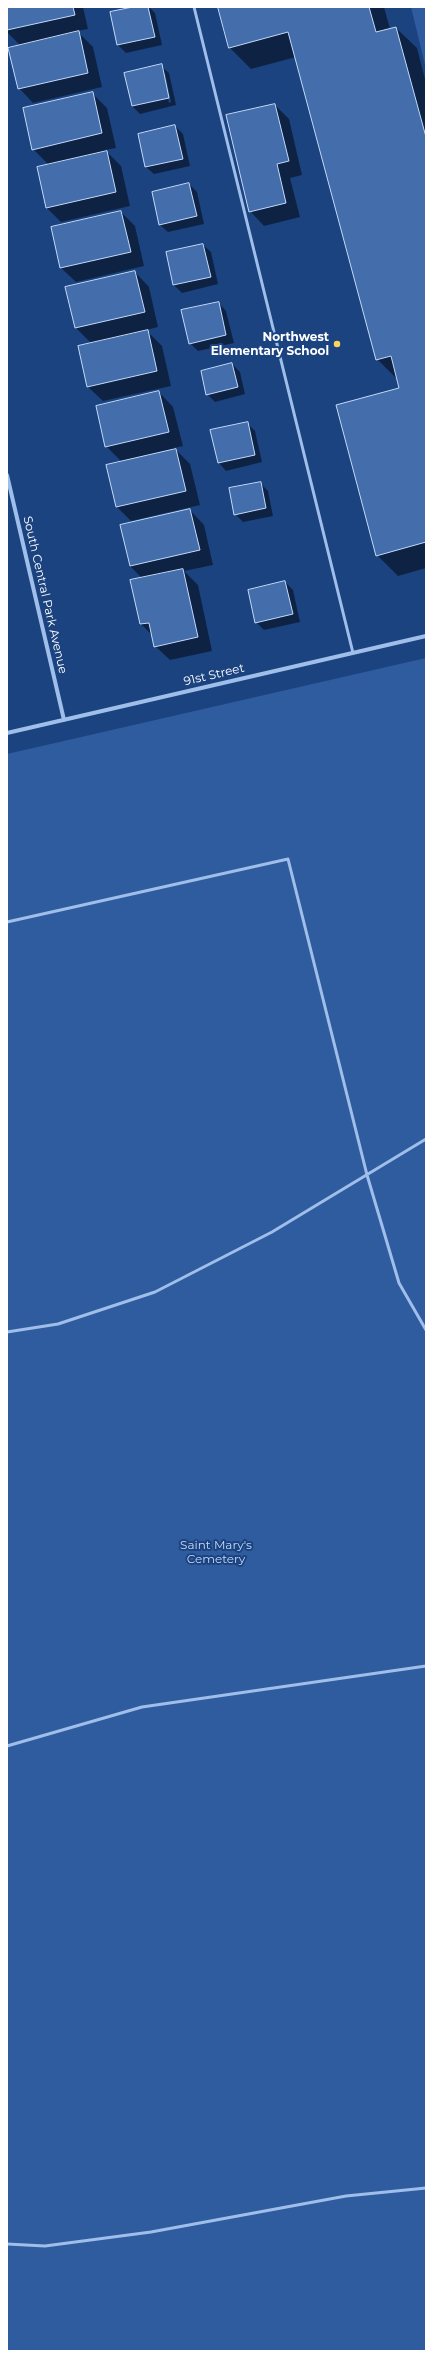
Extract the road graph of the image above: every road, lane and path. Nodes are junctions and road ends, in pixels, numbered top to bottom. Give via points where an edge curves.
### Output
1 (194, 7) edge
2 (7, 475) edge
3 (426, 636) edge
4 (353, 653) junction
5 (64, 720) junction
6 (7, 733) edge
7 (7, 922) edge
8 (426, 1139) edge
9 (367, 1175) junction
10 (426, 1330) edge
11 (7, 1332) edge
12 (426, 1666) edge
13 (7, 1746) edge
14 (426, 2188) edge
15 (7, 2244) edge

1 - 4 lane
2 - 5 street, South Central Park Avenue
3 - 4 street, 91st Street
4 - 5 street, 91st Street
5 - 6 street, 91st Street
7 - 9 lane via 288,859
8 - 9 lane
9 - 10 lane via 399,1283
9 - 11 lane via 272,1232 155,1292 58,1324
12 - 13 lane via 142,1707
14 - 15 lane via 346,2196 151,2232 45,2246

